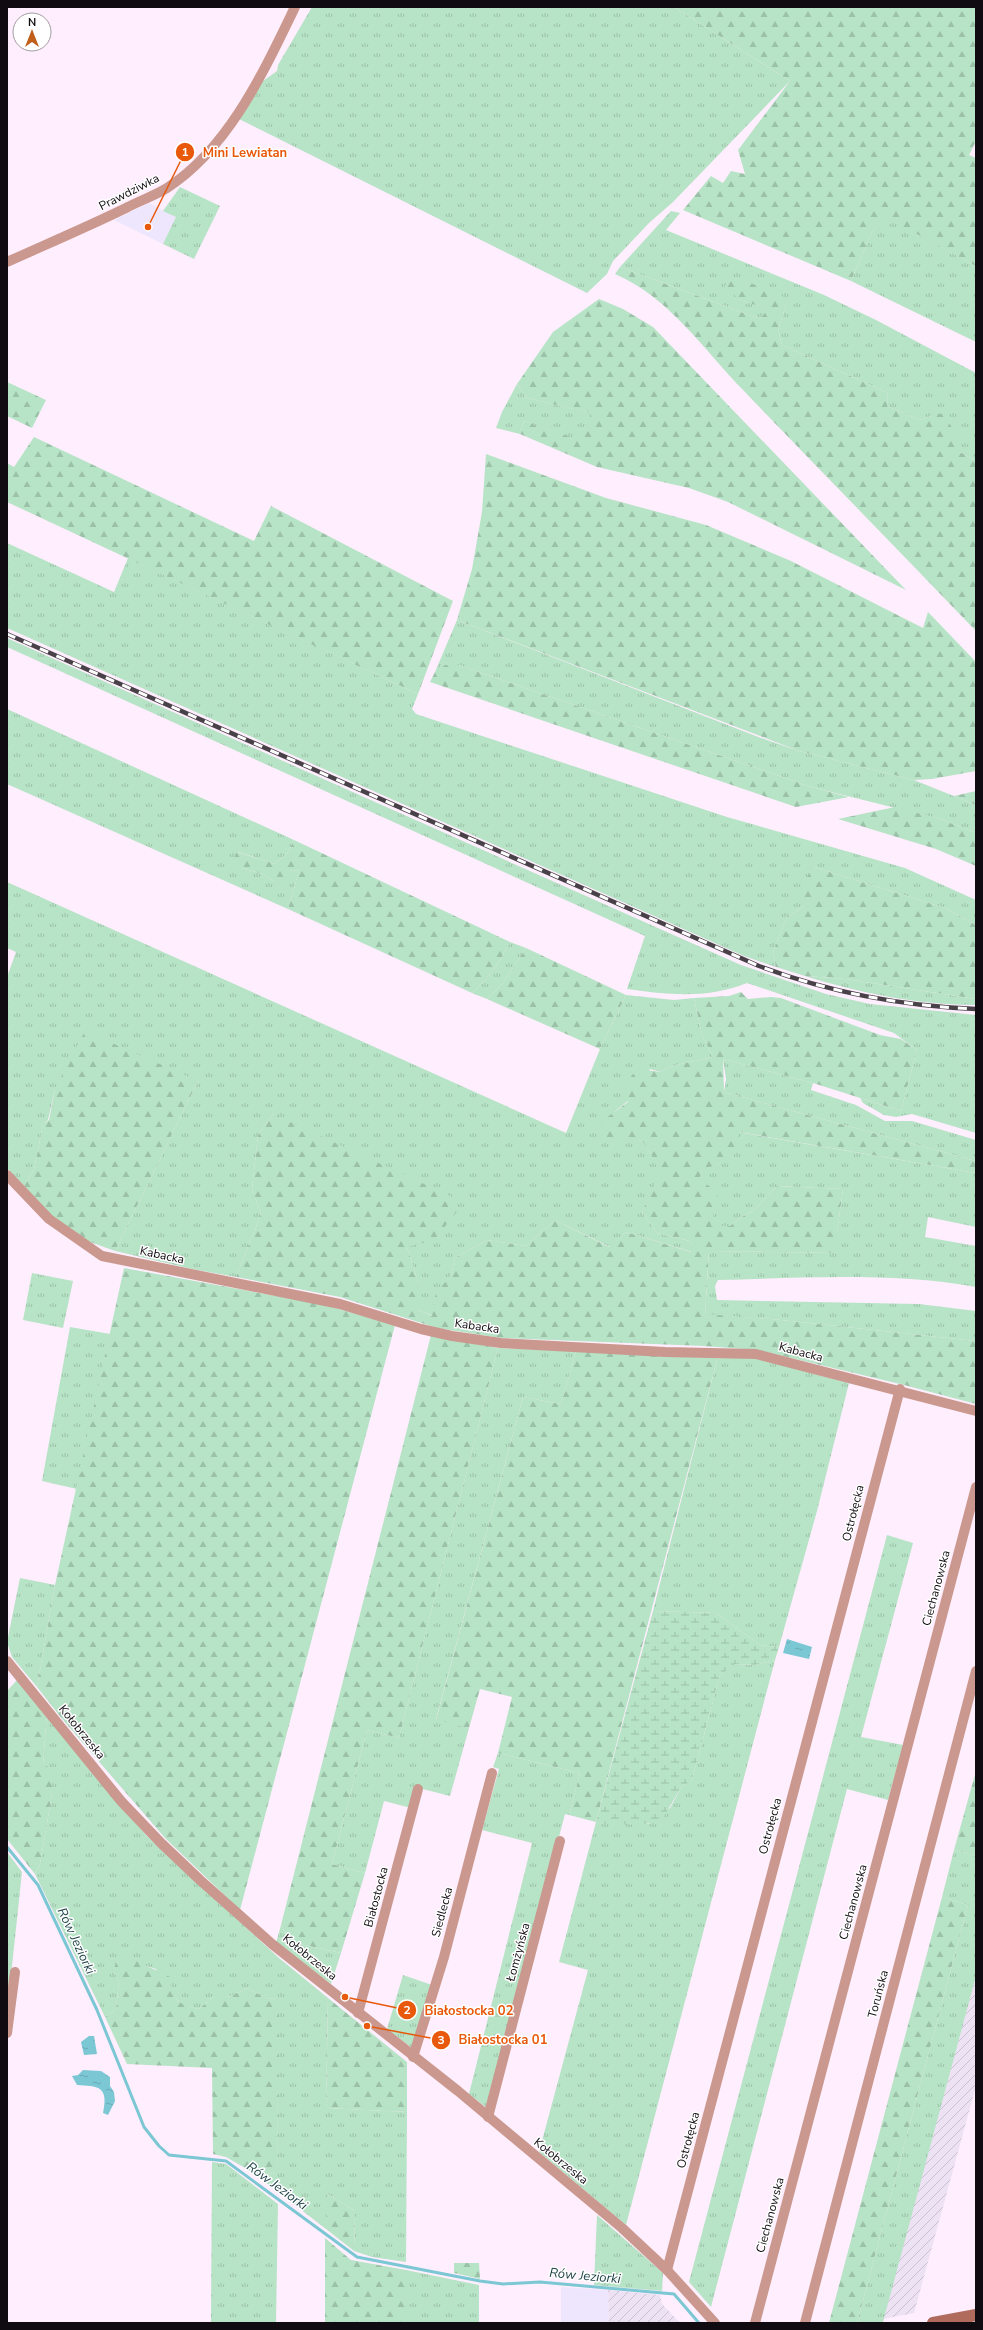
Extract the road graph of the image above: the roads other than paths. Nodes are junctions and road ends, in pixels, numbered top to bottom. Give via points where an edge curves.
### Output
1 (295, 7) edge
2 (7, 262) edge
3 (7, 1175) edge
4 (900, 1389) junction
5 (976, 1410) edge
6 (976, 1487) edge
7 (7, 1661) edge
8 (976, 1671) edge
9 (492, 1773) dead end
10 (418, 1789) dead end
11 (560, 1841) dead end
12 (15, 1972) dead end
13 (358, 2013) junction
14 (7, 2033) edge
15 (413, 2057) junction
16 (488, 2117) junction
17 (667, 2270) junction
18 (976, 2315) edge
19 (715, 2323) edge
20 (755, 2323) edge
21 (805, 2323) edge
22 (933, 2323) edge

1 - 2 street, Prawdziwka via 261,73 236,114 208,152 188,171 166,188
3 - 4 street, Kabacka via 49,1219 102,1256 340,1304 452,1336 501,1343 756,1354
4 - 5 street, Kabacka
4 - 17 street, Ostrołęcka
6 - 20 street, Ciechanowska
7 - 13 street, Kołobrzeska via 121,1801 161,1843 272,1944
8 - 21 street, Toruńska
9 - 15 street, Siedlecka via 444,1957
10 - 13 street, Białostocka
11 - 16 street, Łomżyńska
12 - 14 street
13 - 15 street, Kołobrzeska
15 - 16 street, Kołobrzeska
16 - 17 street, Kołobrzeska via 622,2228
17 - 19 street, Kołobrzeska
18 - 22 main road

